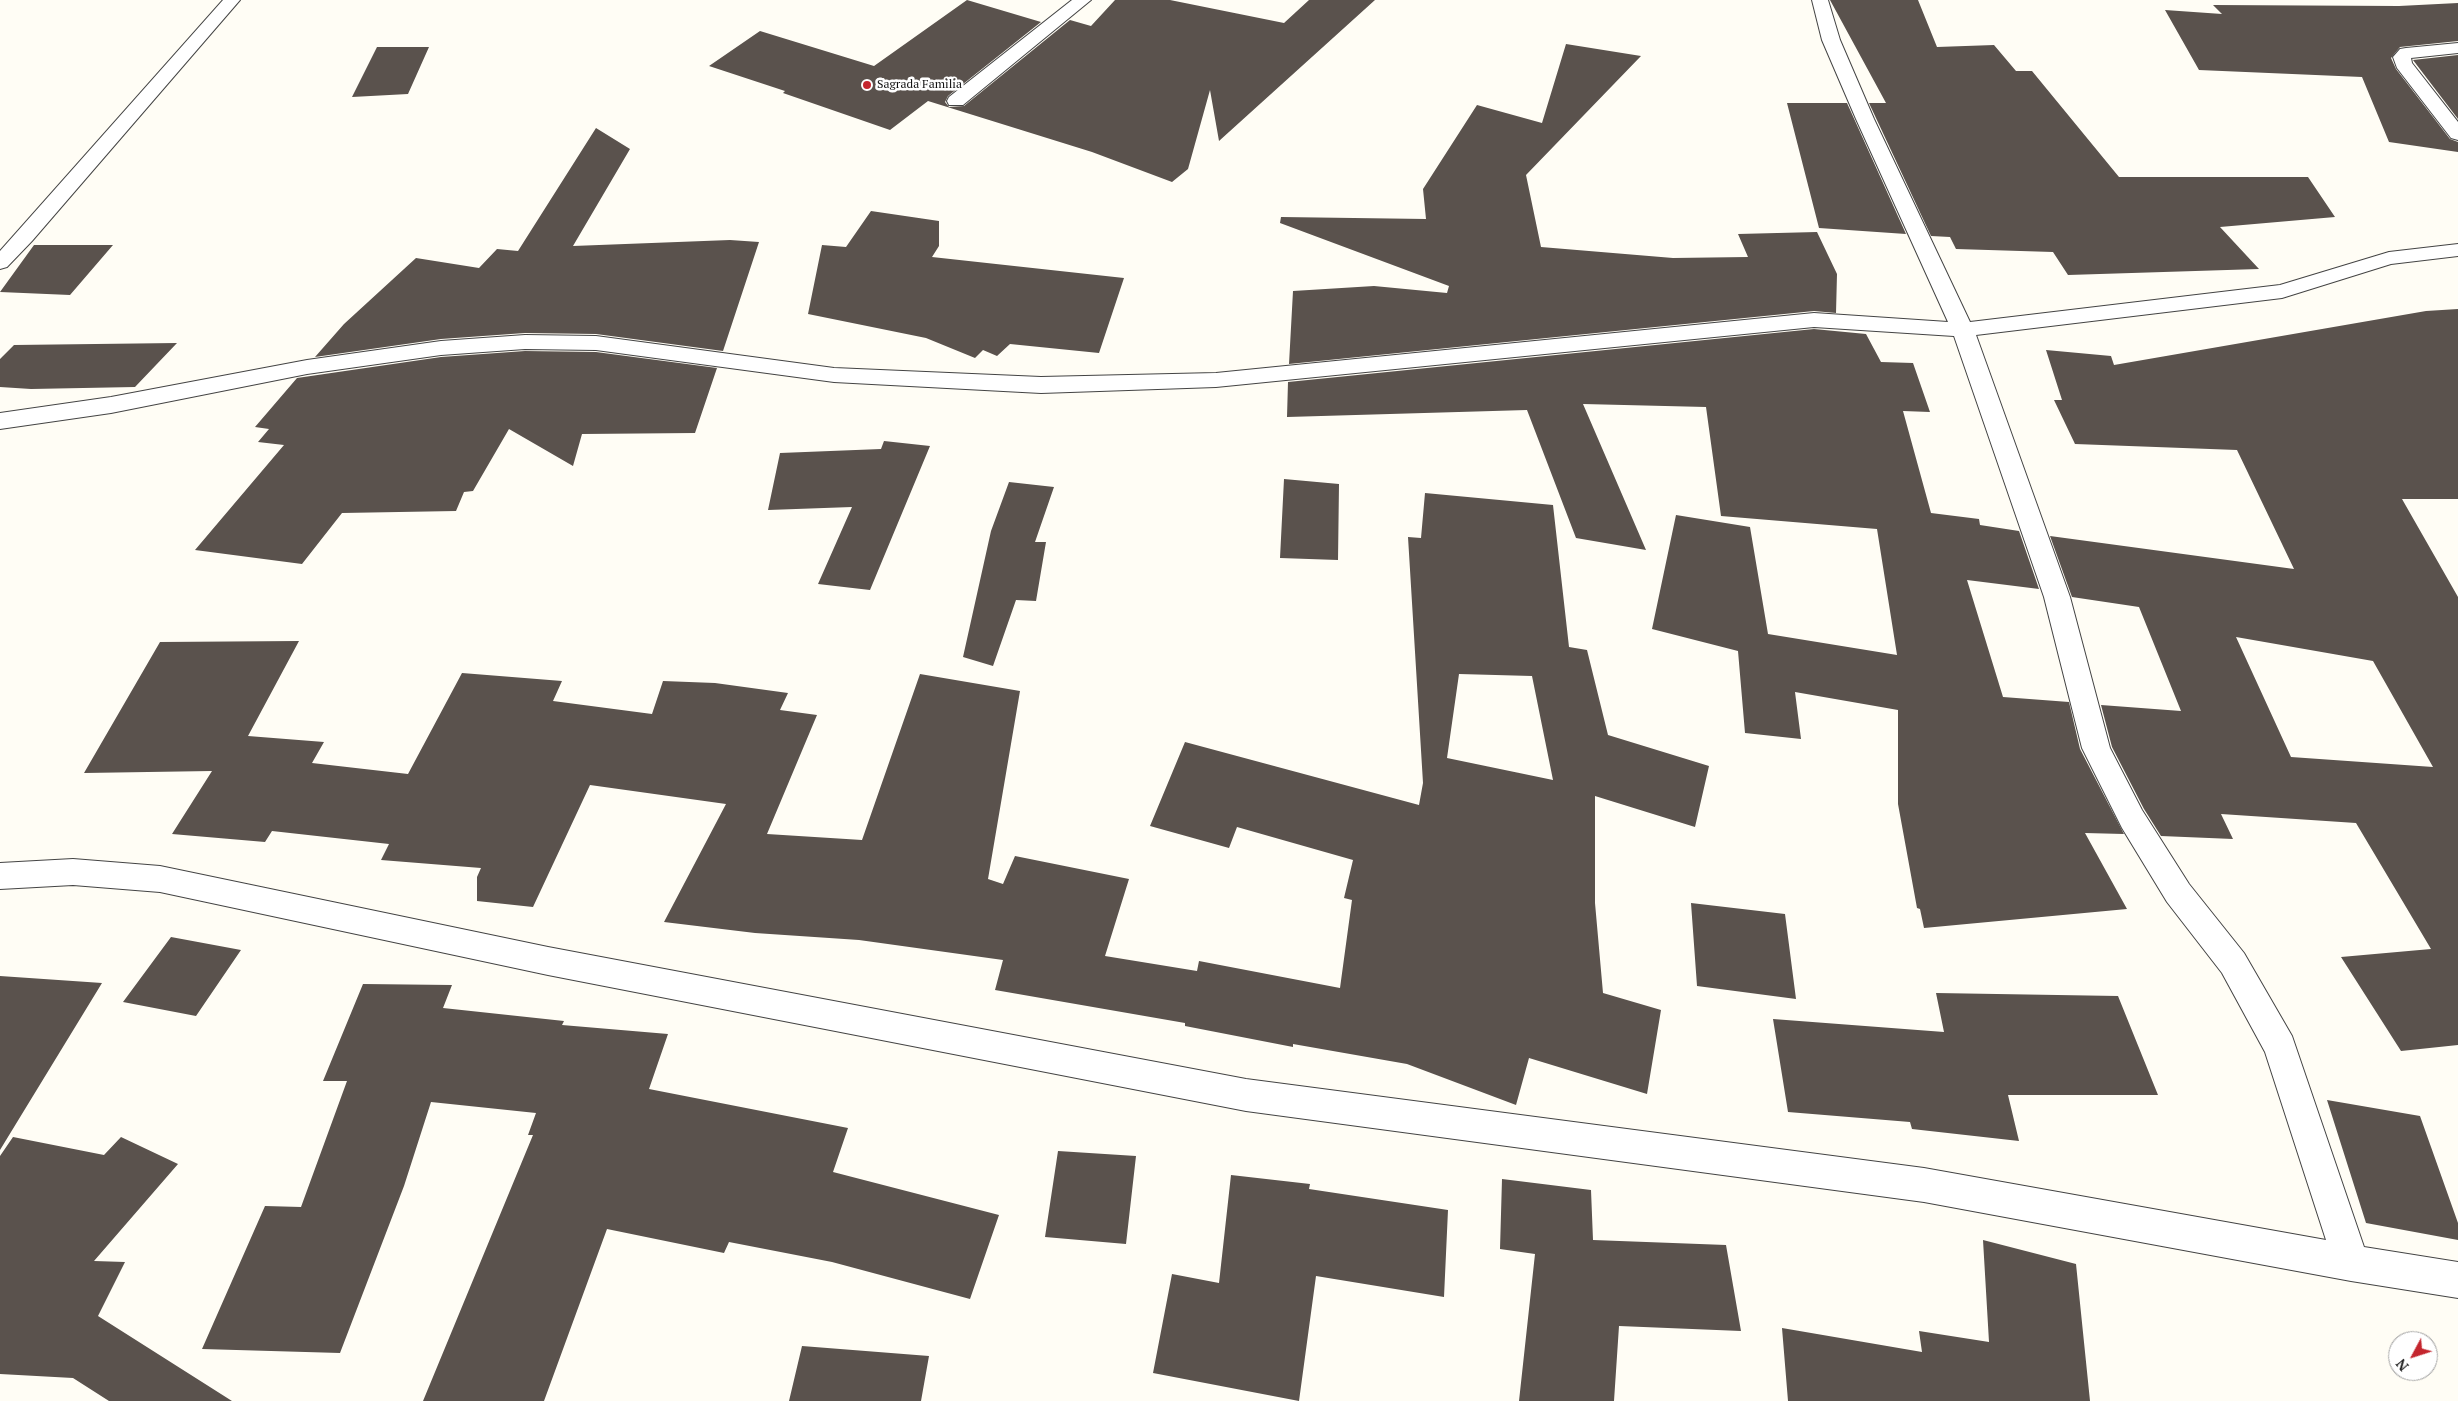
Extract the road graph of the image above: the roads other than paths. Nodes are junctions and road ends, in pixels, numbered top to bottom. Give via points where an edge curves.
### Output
1 (232, 0) edge
2 (1083, 0) edge
3 (1820, 0) edge
4 (2458, 48) edge
5 (956, 101) dead end
6 (2458, 134) edge
7 (0, 236) edge
8 (25, 237) junction
9 (2458, 250) edge
10 (0, 263) edge
11 (1963, 330) junction
12 (0, 421) edge
13 (0, 876) edge
14 (2351, 1264) junction
15 (2458, 1280) edge

1 - 8 street
2 - 5 street
3 - 11 street via 1831,40
4 - 6 street via 2406,53 2402,57 2403,64
7 - 8 street
8 - 10 street
9 - 11 street via 2389,258 2282,291
11 - 12 street via 1814,320 1216,380 1041,385 834,375 596,343 525,342 441,348 317,366 111,405
11 - 14 street via 2057,597 2096,748 2132,819 2178,894 2233,963 2280,1047
13 - 14 street via 73,872 160,879 548,961 1246,1095 1924,1185
14 - 15 street

